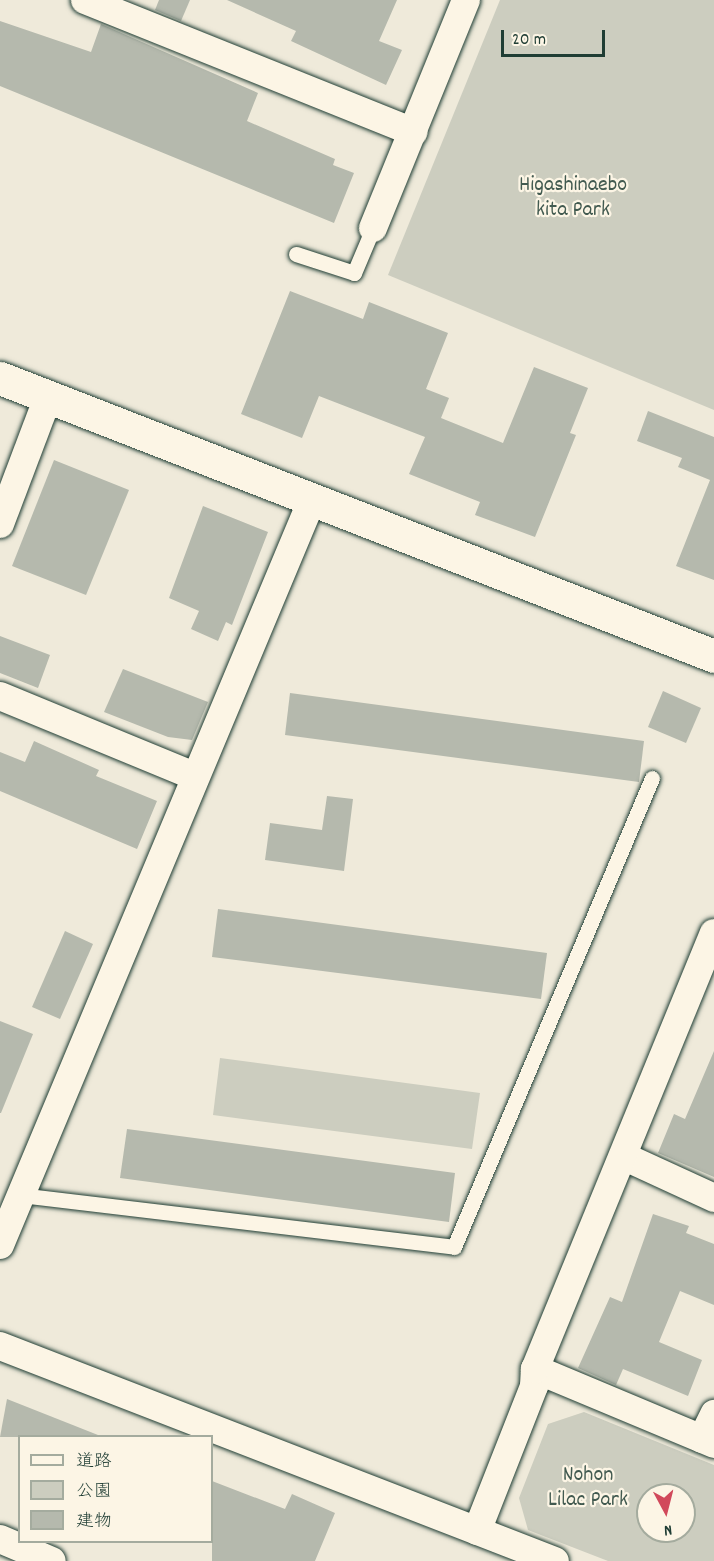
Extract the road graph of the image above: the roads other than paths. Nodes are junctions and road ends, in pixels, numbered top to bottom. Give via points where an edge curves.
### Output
1 (85, 0) edge
2 (466, 0) edge
3 (413, 132) junction
4 (373, 228) joint
5 (296, 254) dead end
6 (0, 378) edge
7 (48, 397) junction
8 (312, 500) junction
9 (0, 524) edge
10 (714, 656) edge
11 (0, 696) edge
12 (192, 775) junction
13 (652, 778) dead end
14 (714, 933) edge
15 (625, 1157) junction
16 (20, 1195) junction
17 (714, 1198) edge
18 (0, 1245) edge
19 (0, 1346) edge
20 (535, 1369) junction
21 (710, 1432) edge
22 (477, 1531) junction
23 (0, 1539) edge
24 (52, 1561) edge
25 (555, 1561) edge

1 - 3 street
2 - 3 street
3 - 4 street
4 - 5 lane via 354,273
6 - 7 street
7 - 8 street
7 - 9 street
8 - 10 street
8 - 12 street
11 - 12 street
12 - 16 street
13 - 16 lane via 454,1247
14 - 15 street
15 - 17 street
15 - 20 street
16 - 18 street
19 - 22 street
20 - 21 street
20 - 22 street via 534,1386
22 - 25 street
23 - 24 street

